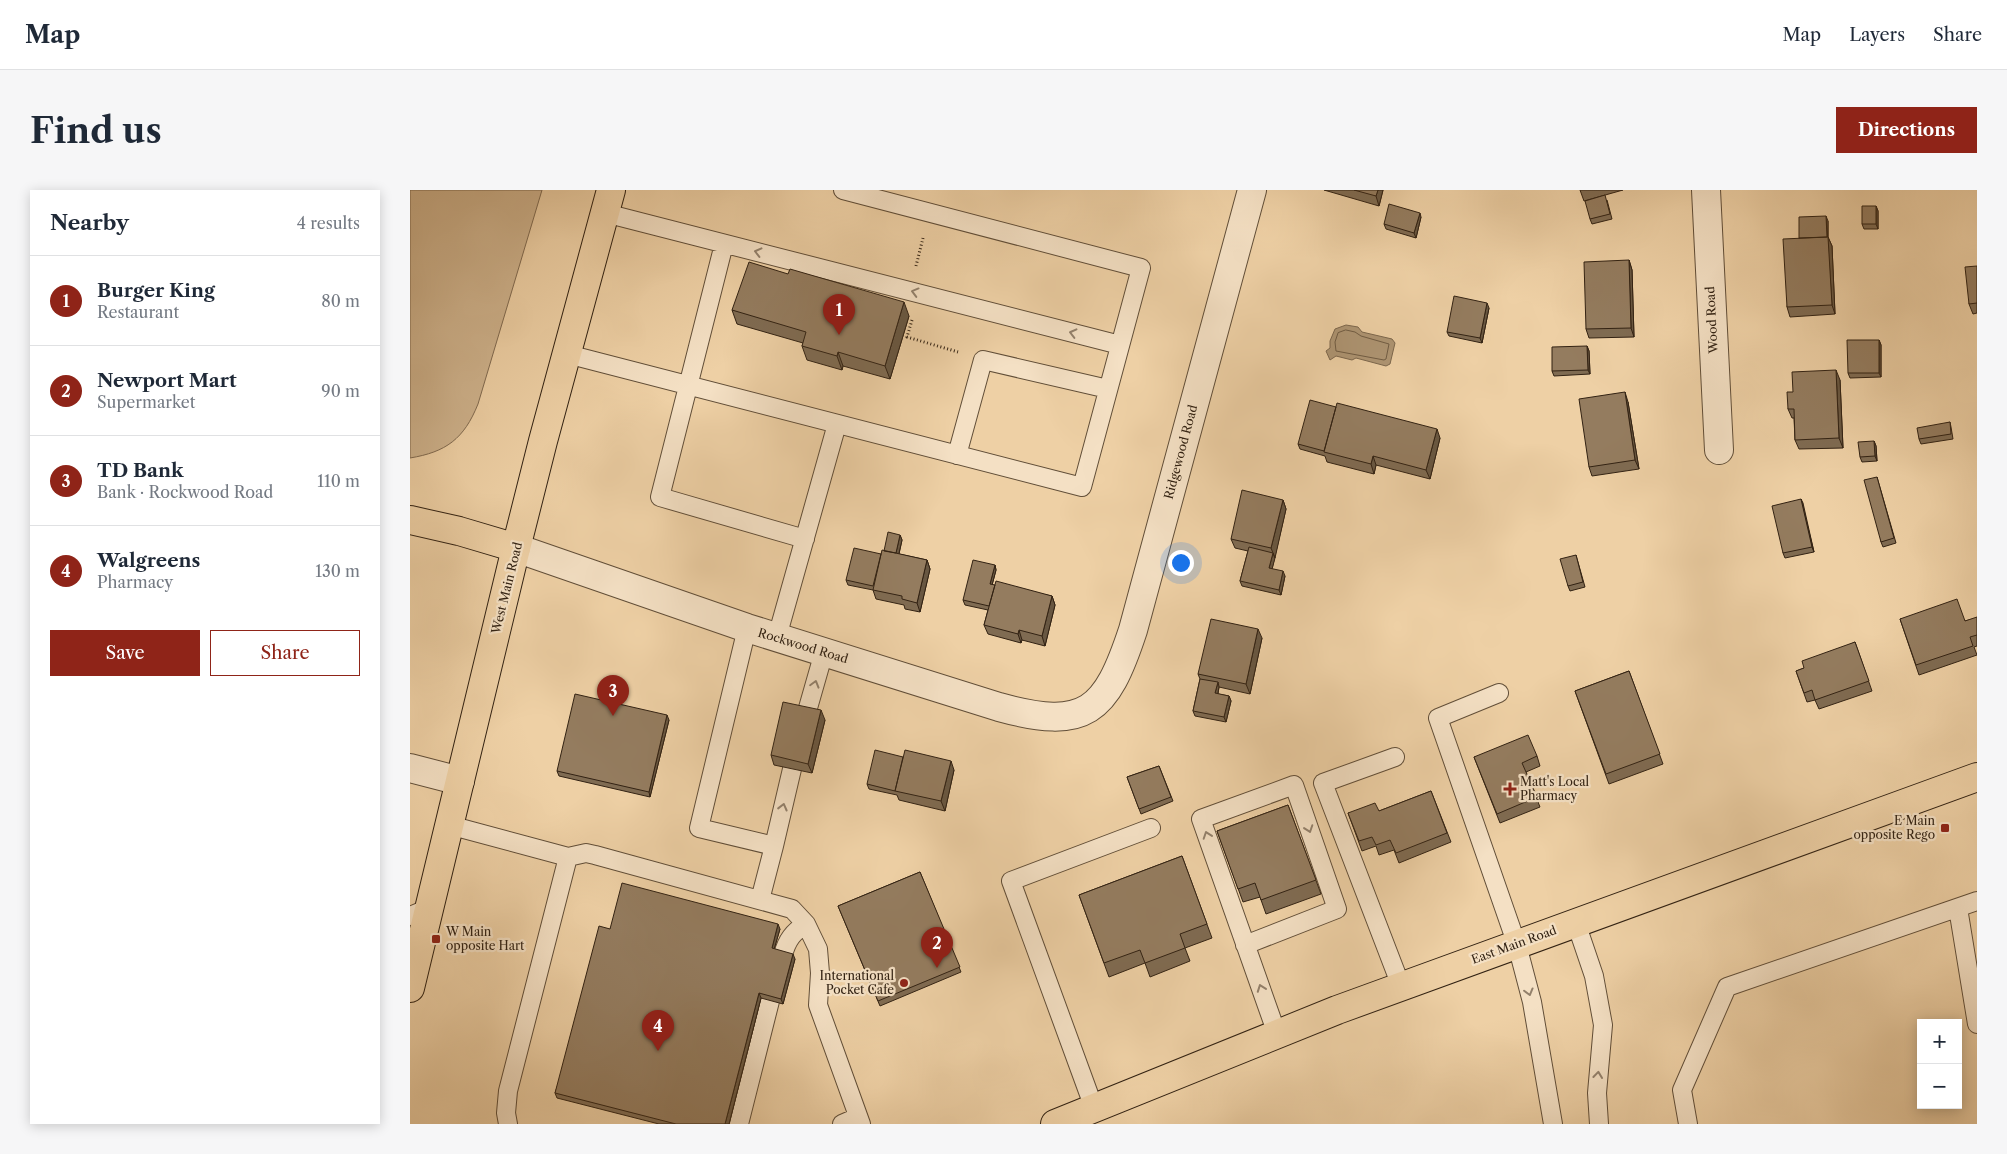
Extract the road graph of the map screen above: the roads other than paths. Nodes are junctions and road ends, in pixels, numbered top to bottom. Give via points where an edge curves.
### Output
1 (843, 190) edge
2 (1252, 190) edge
3 (1706, 190) edge
4 (608, 201) edge
5 (724, 244) junction
6 (1120, 345) junction
7 (567, 354) junction
8 (688, 386) junction
9 (1108, 389) junction
10 (837, 424) junction
11 (1718, 450) dead end
12 (956, 455) junction
13 (410, 520) edge
14 (805, 538) junction
15 (516, 548) junction
16 (747, 628) junction
17 (777, 637) junction
18 (824, 652) junction
19 (1499, 693) dead end
20 (1094, 705) joint
21 (806, 715) edge
22 (1394, 757) dead end
23 (410, 768) edge
24 (792, 769) edge
25 (1977, 777) edge
26 (460, 781) junction
27 (449, 825) junction
28 (1151, 828) dead end
29 (774, 846) junction
30 (568, 857) junction
31 (760, 900) junction
32 (1977, 902) edge
33 (1958, 908) junction
34 (420, 912) edge
35 (1576, 923) junction
36 (806, 924) junction
37 (1245, 945) junction
38 (1516, 945) junction
39 (783, 955) edge
40 (1401, 986) junction
41 (410, 988) edge
42 (770, 1001) edge
43 (1977, 1024) edge
44 (1277, 1034) junction
45 (1094, 1108) junction
46 (853, 1122) edge
47 (508, 1124) edge
48 (739, 1124) edge
49 (1055, 1124) edge
50 (1553, 1124) edge
51 (1599, 1124) edge
52 (1688, 1124) edge

1 - 6 lane via 1141,268
2 - 20 street, Ridgewood Road via 1133,630 1115,679
3 - 11 street, Wood Road
4 - 5 lane
4 - 7 main road, West Main Road
6 -> 5 lane
5 - 8 lane
6 - 9 lane
7 - 8 lane
7 - 15 main road, West Main Road
8 - 10 lane
8 - 14 lane via 660,497
9 - 12 lane via 983,360
9 - 12 lane via 1082,487
10 - 12 lane
10 - 14 lane
13 - 15 main road
14 - 17 lane
15 - 16 street, Rockwood Road
15 - 26 main road, West Main Road
16 - 17 street, Rockwood Road
16 - 29 lane via 699,828
17 - 18 street, Rockwood Road
18 - 20 street, Rockwood Road via 1019,712 1064,717
21 -> 18 lane
19 - 38 lane via 1438,718
22 - 40 lane via 1323,783
23 - 26 street
29 -> 24 lane
25 - 35 main road, East Main Road
26 - 27 main road, West Main Road
27 - 30 lane
27 - 34 main road, West Main Road
28 - 45 lane via 1012,881
29 - 31 lane
30 - 31 lane via 586,853 595,855
30 - 47 lane via 508,1091
31 - 36 lane via 792,909
32 - 33 lane
33 - 43 lane
33 - 52 lane via 1727,987 1682,1090
34 - 41 main road, West Main Road
35 - 38 main road, East Main Road
51 -> 35 lane via 1596,1093 1603,1025 1594,976
36 - 39 lane via 792,935
36 - 46 lane via 818,949 820,1014
37 -> 37 lane via 1201,819 1294,785 1337,909
44 -> 37 lane
38 - 40 main road, East Main Road
38 -> 50 lane via 1532,1002
40 - 44 main road, East Main Road
42 - 48 lane
44 - 45 main road, East Main Road
45 - 49 main road, East Main Road

